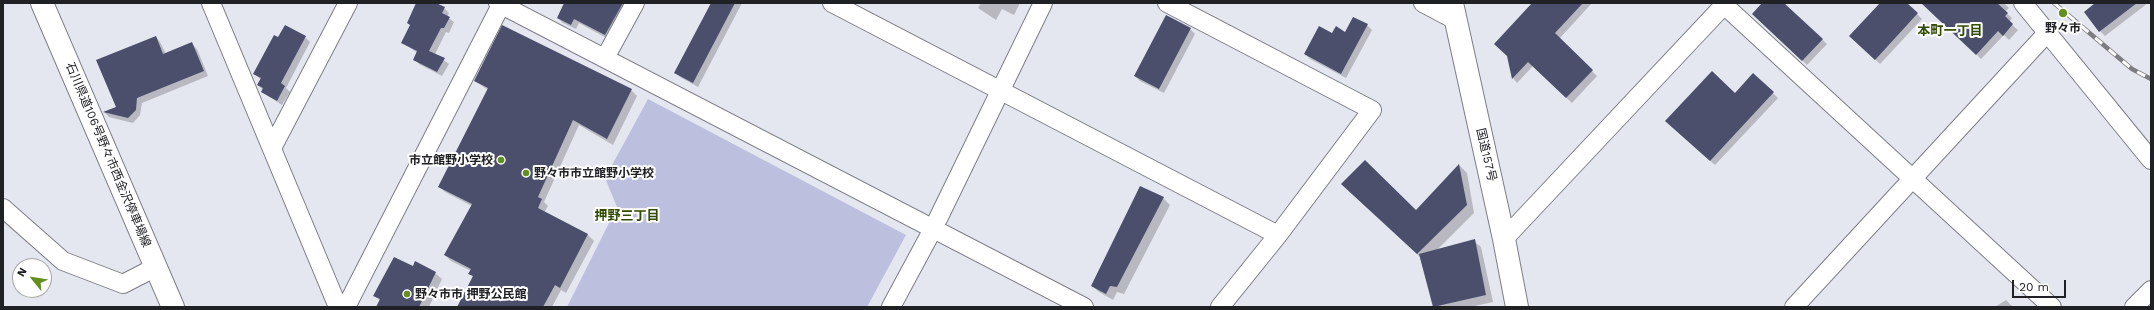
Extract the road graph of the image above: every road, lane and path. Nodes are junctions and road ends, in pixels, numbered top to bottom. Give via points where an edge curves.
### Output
1 (42, 3) edge
2 (211, 3) edge
3 (348, 3) edge
4 (635, 3) edge
5 (832, 3) edge
6 (1043, 3) edge
7 (1167, 3) edge
8 (1423, 3) edge
9 (2023, 3) edge
10 (499, 4) edge
11 (1725, 4) edge
12 (1454, 11) edge
13 (2046, 33) junction
14 (605, 58) junction
15 (1000, 91) junction
16 (272, 148) junction
17 (2151, 160) edge
18 (1912, 178) junction
19 (3, 208) edge
20 (933, 229) junction
21 (1278, 235) junction
22 (1504, 239) junction
23 (156, 268) junction
24 (2151, 290) edge
25 (1059, 301) edge
26 (173, 307) edge
27 (338, 307) edge
28 (346, 307) edge
29 (891, 307) edge
30 (1084, 307) edge
31 (1220, 307) edge
32 (1517, 307) edge
33 (1794, 307) edge
34 (2052, 307) edge
35 (2134, 307) edge

1 - 23 main road, 石川県道106号野々市西金沢停車場線
2 - 16 street
3 - 16 street
4 - 14 street
5 - 15 street
6 - 15 street
7 - 21 street via 1372,110
8 - 12 street
9 - 13 street
10 - 14 street
10 - 28 street
11 - 18 street
11 - 22 street
12 - 22 main road, 国道157号
13 - 17 street
13 - 18 street
14 - 20 street
15 - 20 street
15 - 21 street
16 - 27 street
18 - 33 street
18 - 34 street
19 - 23 street via 63,262 123,284
20 - 25 street
20 - 29 street
21 - 31 street
22 - 32 main road, 国道157号
23 - 26 main road, 石川県道106号野々市西金沢停車場線
24 - 35 street
25 - 30 street

